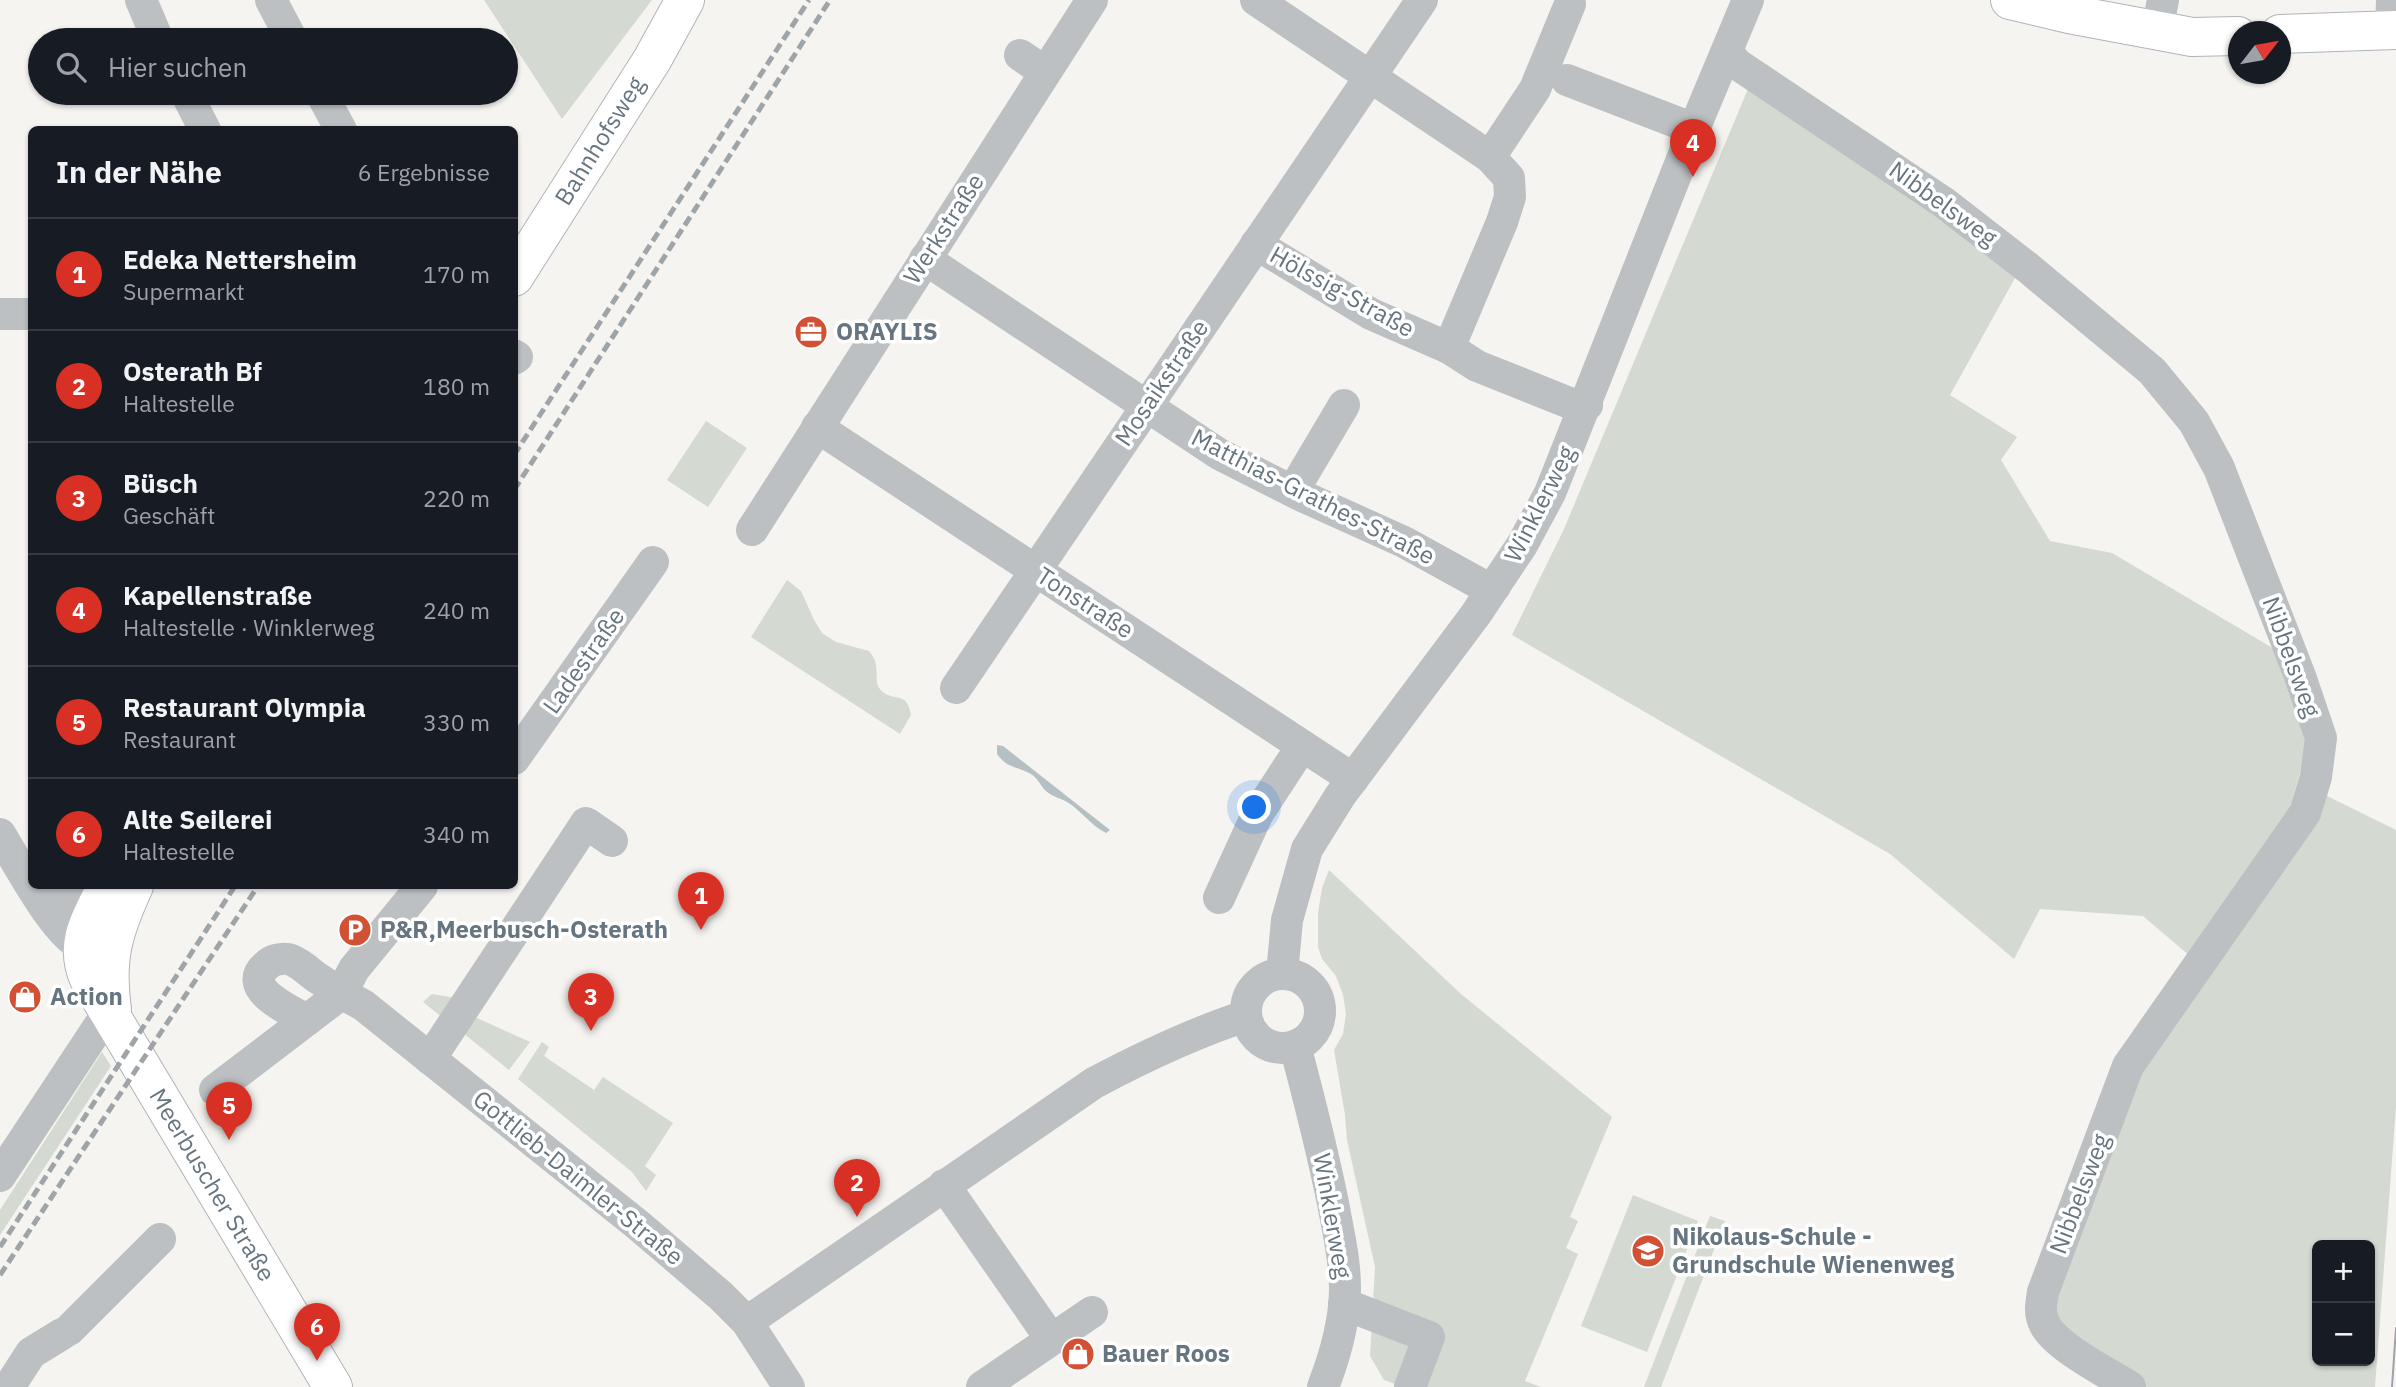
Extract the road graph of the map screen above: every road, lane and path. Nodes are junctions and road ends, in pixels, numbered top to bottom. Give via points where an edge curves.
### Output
1 (141, 0) edge
2 (271, 0) edge
3 (1091, 0) edge
4 (1256, 0) edge
5 (1422, 0) edge
6 (1748, 0) edge
7 (2010, 0) edge
8 (684, 2) edge
9 (1570, 4) dead end
10 (2155, 15) edge
11 (2393, 20) edge
12 (153, 28) edge
13 (286, 28) edge
14 (2291, 33) edge
15 (2228, 36) edge
16 (1727, 52) junction
17 (1370, 77) junction
18 (1567, 80) dead end
19 (192, 105) edge
20 (327, 105) edge
21 (203, 126) edge
22 (339, 126) edge
23 (1694, 129) junction
24 (1490, 157) junction
25 (518, 226) edge
26 (1256, 244) junction
27 (925, 259) junction
28 (518, 271) edge
29 (1449, 348) junction
30 (1344, 405) dead end
31 (1587, 405) junction
32 (1147, 406) junction
33 (817, 427) junction
34 (1293, 491) junction
35 (752, 530) dead end
36 (653, 562) dead end
37 (1037, 572) junction
38 (1495, 586) junction
39 (956, 688) dead end
40 (1301, 746) junction
41 (518, 753) edge
42 (1353, 779) junction
43 (0, 836) edge
44 (612, 841) dead end
45 (28, 874) edge
46 (36, 889) edge
47 (43, 889) edge
48 (100, 889) edge
49 (105, 889) edge
50 (132, 889) edge
51 (420, 889) edge
52 (1219, 898) dead end
53 (98, 941) junction
54 (1282, 974) junction
55 (341, 994) junction
56 (1246, 1016) junction
57 (114, 1019) junction
58 (306, 1020) junction
59 (1295, 1046) junction
60 (430, 1059) junction
61 (215, 1090) dead end
62 (0, 1176) edge
63 (944, 1185) junction
64 (160, 1239) dead end
65 (1343, 1304) junction
66 (1092, 1312) dead end
67 (747, 1322) junction
68 (1051, 1339) junction
69 (329, 1385) edge
70 (9, 1387) edge
71 (789, 1387) edge
72 (982, 1387) edge
73 (1323, 1387) edge
74 (1410, 1387) edge
75 (2130, 1387) edge

1 - 12 street
2 - 13 street
3 - 27 street, Werkstraße via 1033,64
4 - 17 street
5 - 17 street
6 - 16 street, Winklerweg
7 - 10 main road
8 - 25 main road, Bahnhofsweg via 577,140
8 - 28 main road, Bahnhofsweg
9 - 24 street via 1535,89
10 - 15 main road via 2192,37
11 - 14 main road
16 - 23 street, Winklerweg
16 - 75 street, Nibbelsweg via 1737,64 1943,202 2152,371 2194,422 2219,468 2320,738 2316,777 2305,813 2128,1066 2043,1292 2040,1309 2054,1338
17 - 24 street
17 - 26 street, Mosaikstraße
18 - 23 street
19 - 21 street
20 - 22 street
23 - 31 street, Winklerweg
24 - 29 street via 1509,178 1510,197
26 - 29 street, Hölssig-Straße via 1371,314
26 - 32 street, Mosaikstraße
27 - 32 street, Matthias-Grathes-Straße
27 - 33 street, Werkstraße
29 - 31 street, Hölssig-Straße via 1501,376 1577,406
30 - 34 street
31 - 38 street, Winklerweg via 1550,493
32 - 34 street, Matthias-Grathes-Straße via 1219,454
32 - 37 street, Mosaikstraße
33 - 35 street, Werkstraße
33 - 37 street, Tonstraße
34 - 38 street, Matthias-Grathes-Straße via 1482,584
36 - 41 street, Ladestraße
37 - 39 street, Mosaikstraße
37 - 40 street, Tonstraße
38 - 42 street, Winklerweg
40 - 42 street, Tonstraße
40 - 52 street via 1256,815
42 - 54 street, Winklerweg via 1307,849 1287,920
43 - 45 street
44 - 60 street via 586,823
46 - 53 street via 54,922 69,938
47 - 48 street via 67,900
49 - 53 main road via 91,918
50 - 53 main road
51 - 55 street via 354,969
53 - 57 main road, Meerbuscher Straße via 109,976
54 - 56 street via 1253,988
54 - 59 street via 1305,981 1319,1004 1314,1031
55 - 58 street
55 - 58 street, Gottlieb-Daimler-Straße via 290,960 269,963 258,981 262,991
55 - 60 street, Gottlieb-Daimler-Straße via 363,1005
56 - 59 street via 1259,1040 1281,1048
56 - 63 street via 1149,1054 1094,1083
57 - 62 street via 99,1026
57 - 69 main road, Meerbuscher Straße
58 - 61 street
59 - 65 street, Winklerweg via 1342,1247
60 - 67 street, Gottlieb-Daimler-Straße via 638,1225
63 - 67 street
63 - 68 street
64 - 70 street via 65,1332 31,1353
65 - 73 street, Winklerweg via 1339,1336
65 - 74 street via 1429,1337
66 - 68 street
67 - 71 street, Gottlieb-Daimler-Straße
68 - 72 street

